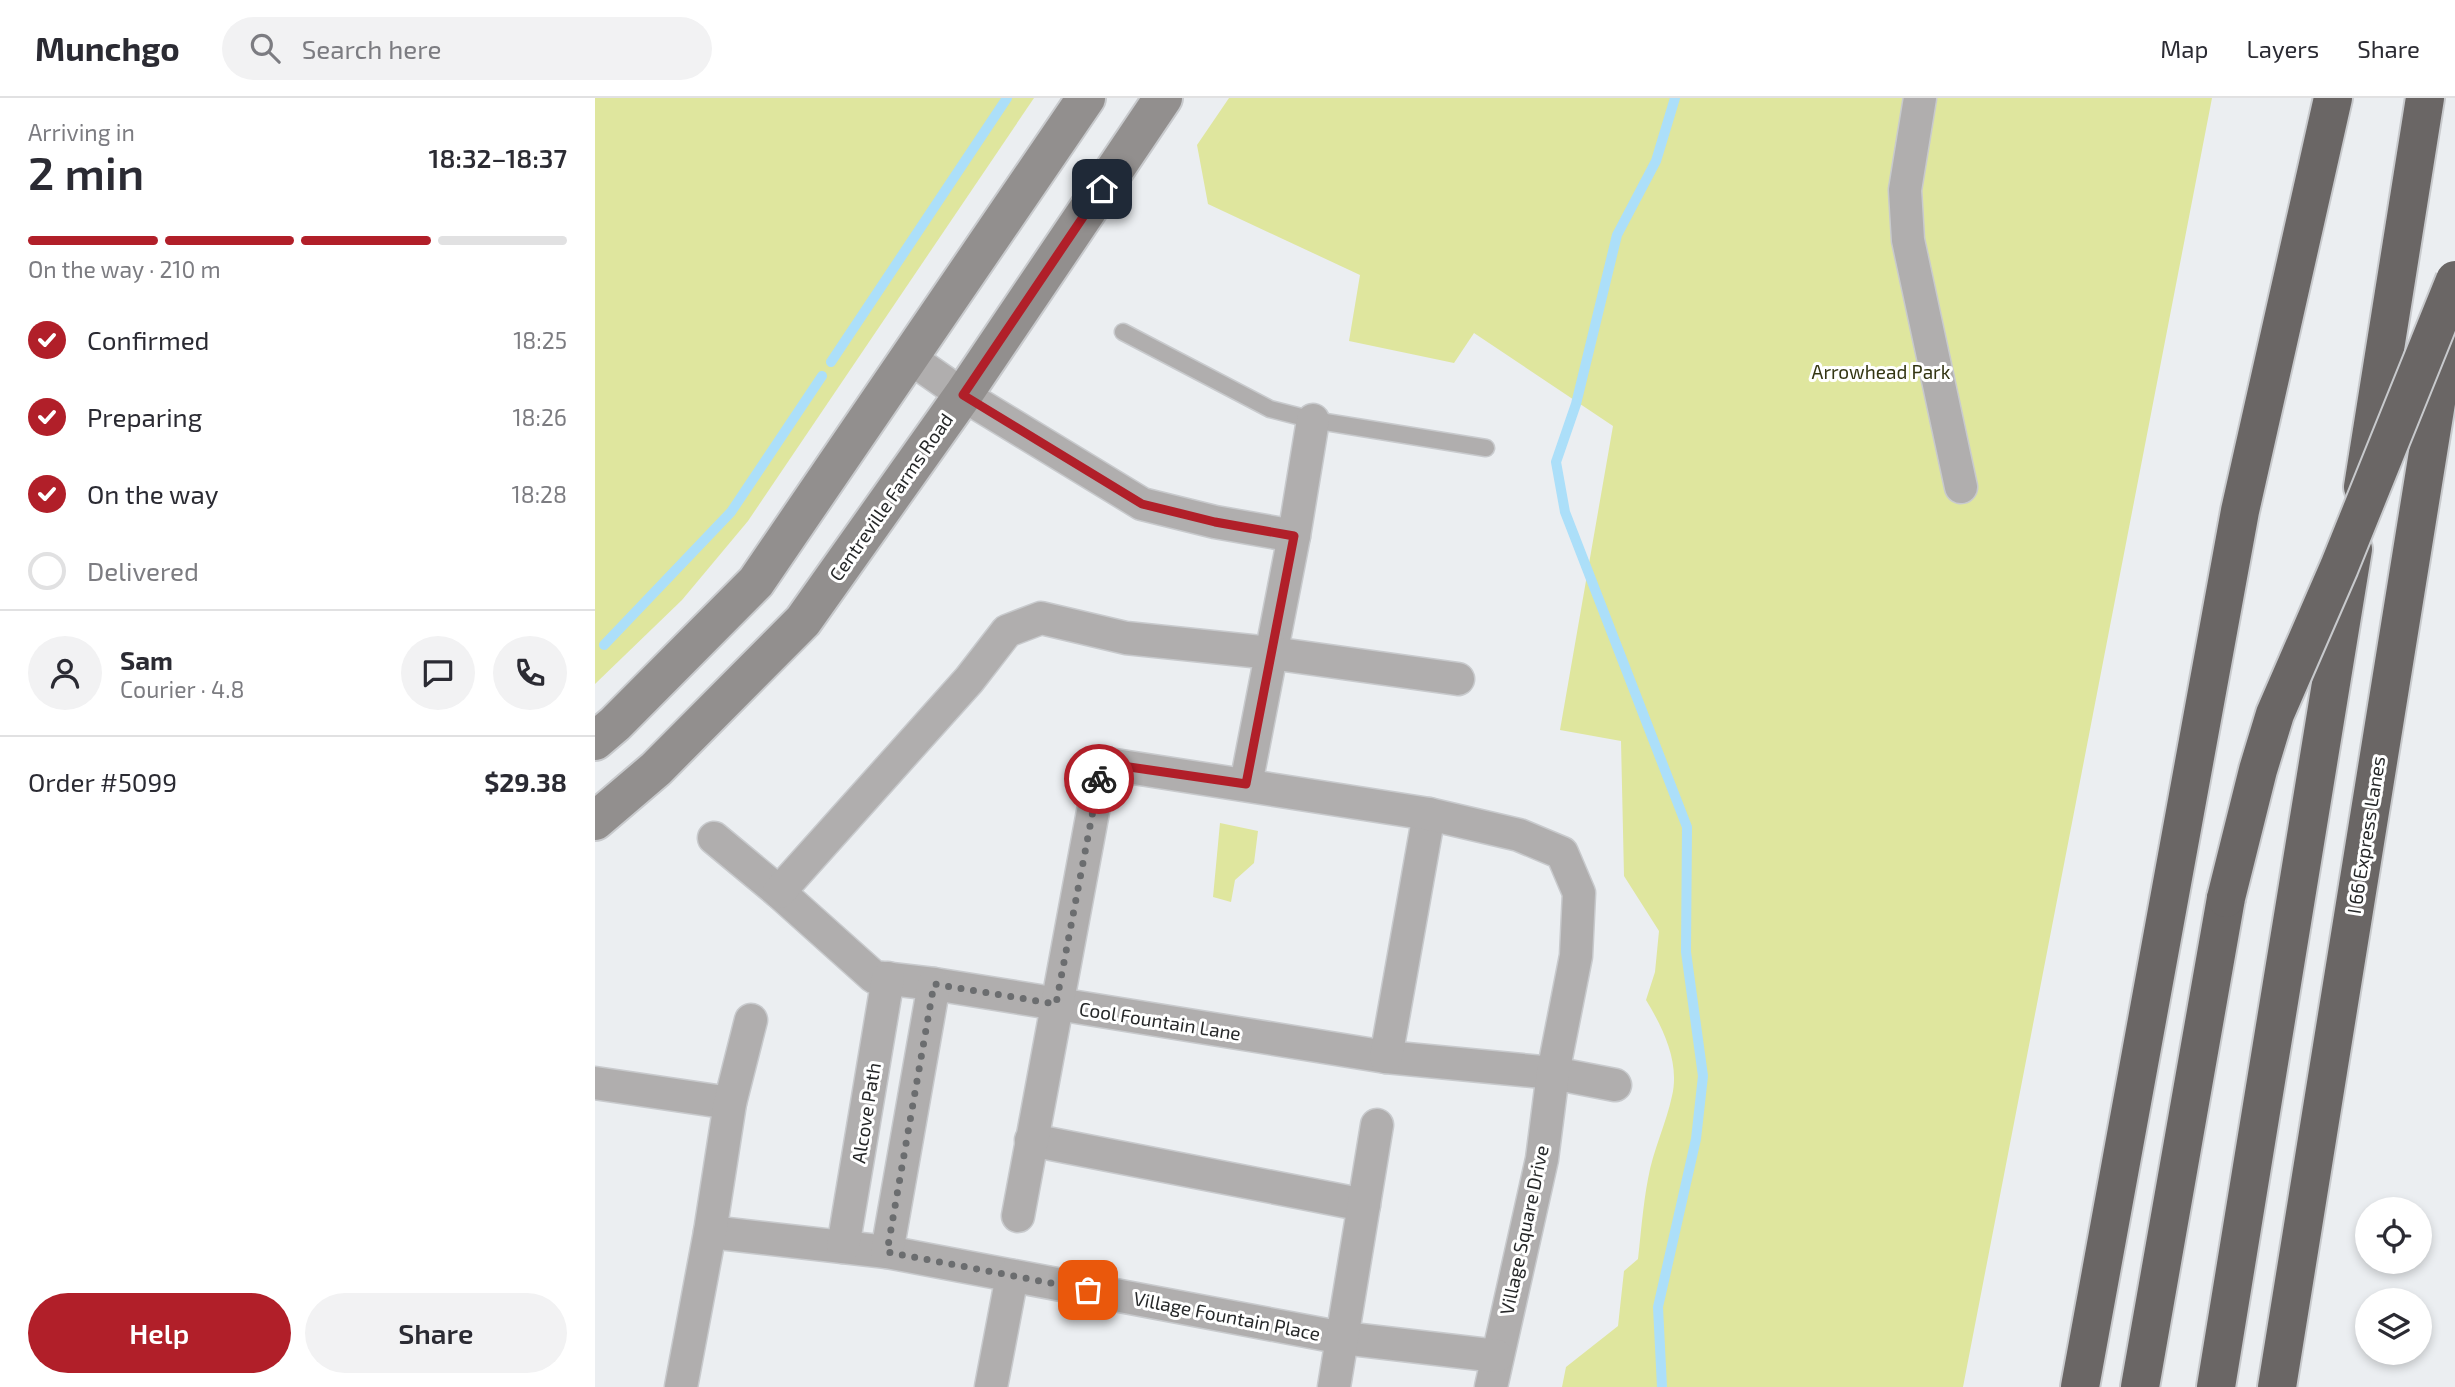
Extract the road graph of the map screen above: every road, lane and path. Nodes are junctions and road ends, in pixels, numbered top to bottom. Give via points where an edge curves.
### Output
1 (1086, 98) edge
2 (1163, 98) edge
3 (1920, 98) edge
4 (2333, 98) edge
5 (2425, 98) edge
6 (2455, 282) edge
7 (1123, 332) dead end
8 (910, 358) junction
9 (963, 395) junction
10 (1313, 420) junction
11 (1486, 448) dead end
12 (1961, 487) dead end
13 (1294, 536) junction
14 (1272, 653) junction
15 (1458, 679) dead end
16 (595, 741) edge
17 (1246, 784) junction
18 (1429, 814) junction
19 (595, 821) edge
20 (714, 838) dead end
21 (779, 892) junction
22 (888, 978) junction
23 (934, 984) junction
24 (1056, 1004) junction
25 (751, 1020) dead end
26 (1386, 1057) junction
27 (1553, 1073) junction
28 (595, 1083) edge
29 (1615, 1085) dead end
30 (730, 1103) junction
31 (1377, 1125) dead end
32 (1031, 1140) junction
33 (1364, 1205) junction
34 (1018, 1216) dead end
35 (710, 1231) junction
36 (843, 1247) junction
37 (887, 1252) junction
38 (1012, 1276) junction
39 (1343, 1338) junction
40 (1497, 1356) junction
41 (681, 1387) edge
42 (991, 1387) edge
43 (1334, 1387) edge
44 (1491, 1387) edge
45 (2080, 1387) edge
46 (2140, 1387) edge
47 (2216, 1387) edge
48 (2277, 1387) edge

1 - 8 street
2 - 9 street, Centreville Farms Road
3 - 12 street via 1905,190 1907,240
4 - 45 highway via 2240,511
5 - 47 highway
6 - 46 highway, bridge via 2275,714 2258,770 2226,898
6 - 48 highway, I 66 Express Lanes
7 - 10 lane via 1270,409
8 - 9 street
8 - 16 street via 756,582
9 - 13 street via 1142,504
9 - 19 street, Centreville Farms Road via 803,621 656,769
10 - 11 lane
10 - 13 street
13 - 14 street
14 - 15 street
14 - 17 street
14 - 21 street via 1126,638 1041,618 1007,631 969,680
17 - 18 street
17 - 24 street via 1102,763
18 - 26 street
18 - 27 street, Village Square Drive via 1519,835 1562,853 1579,893 1576,956
20 - 21 street, Cool Fountain Lane
21 - 22 street, Cool Fountain Lane via 874,977
22 - 23 street, Cool Fountain Lane
22 - 36 street, Alcove Path
23 - 24 street, Cool Fountain Lane
23 - 37 street
24 - 26 street, Cool Fountain Lane
24 - 32 street
25 - 30 street
26 - 27 street, Cool Fountain Lane
27 - 29 street, Cool Fountain Lane
27 - 40 street, Village Square Drive via 1542,1159
28 - 30 street
30 - 35 street
31 - 33 street
32 - 33 street
32 - 34 street
33 - 39 street
35 - 36 street, Village Fountain Place
35 - 41 street
36 - 37 street, Village Fountain Place
37 - 38 street, Village Fountain Place
38 - 39 street, Village Fountain Place
38 - 42 street
39 - 40 street, Village Fountain Place
39 - 43 street
40 - 44 street, Village Square Drive

